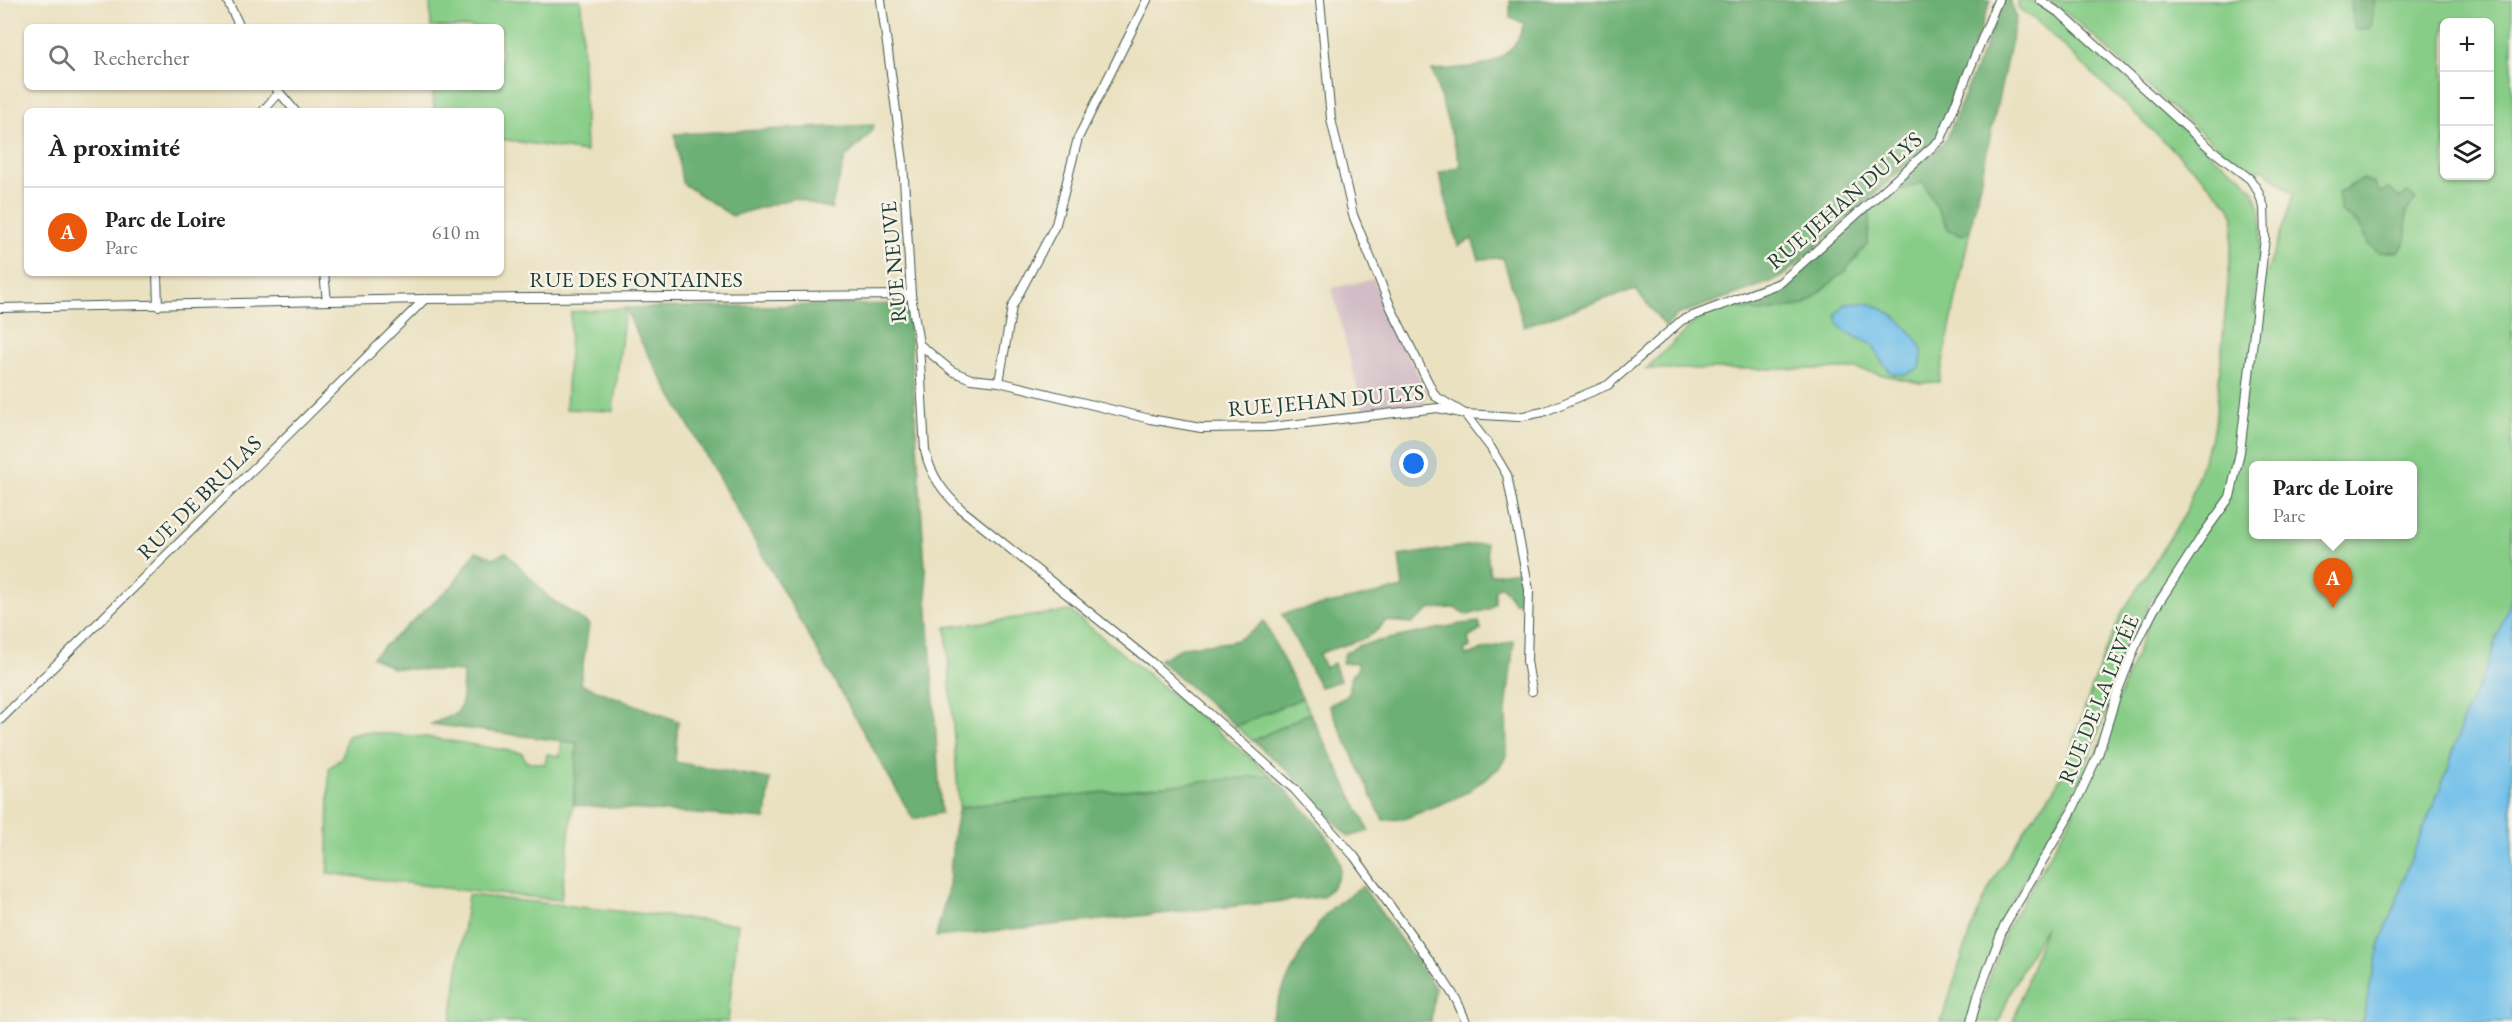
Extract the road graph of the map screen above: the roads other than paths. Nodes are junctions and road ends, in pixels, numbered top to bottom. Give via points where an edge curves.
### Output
1 (227, 0) edge
2 (881, 0) edge
3 (1147, 0) edge
4 (1320, 0) edge
5 (1998, 0) edge
6 (2040, 0) edge
7 (239, 24) edge
8 (277, 90) edge
9 (265, 108) edge
10 (293, 108) edge
11 (158, 276) edge
12 (324, 276) edge
13 (912, 295) junction
14 (424, 299) junction
15 (327, 301) junction
16 (158, 306) junction
17 (0, 308) edge
18 (919, 344) junction
19 (999, 382) junction
20 (1465, 414) junction
21 (1532, 691) dead end
22 (0, 720) edge
23 (1467, 1022) edge
24 (1971, 1022) edge

1 - 7 street
2 - 13 street, RUE NEUVE via 903,162
3 - 19 street via 1078,138 1056,224 1012,307
4 - 20 street via 1331,119 1353,215 1390,308 1435,396
5 - 20 street, RUE JEHAN DU LYS via 1941,139 1780,283 1682,320 1608,385 1535,414
6 - 24 street, RUE DE LA LEVÉE via 2250,179 2264,207 2265,237 2240,452 2230,497 2154,610 2140,638 2117,693 2098,755 2072,811 2004,926
8 - 9 street
8 - 10 street
11 - 16 street
12 - 15 street
13 - 14 street, RUE DES FONTAINES
13 - 18 street, RUE NEUVE
14 - 15 street, RUE DES FONTAINES
14 - 22 street, RUE DE BRULAS
15 - 16 street, RUE DES FONTAINES
16 - 17 street, RUE DES FONTAINES
18 - 19 street, RUE JEHAN DU LYS via 952,371 971,379
18 - 23 street, RUE NEUVE via 928,466 944,493 1159,668 1294,789 1354,856 1443,979
19 - 20 street, RUE JEHAN DU LYS via 1201,428 1271,427 1438,408
20 - 21 street via 1507,475 1530,590 1527,661

